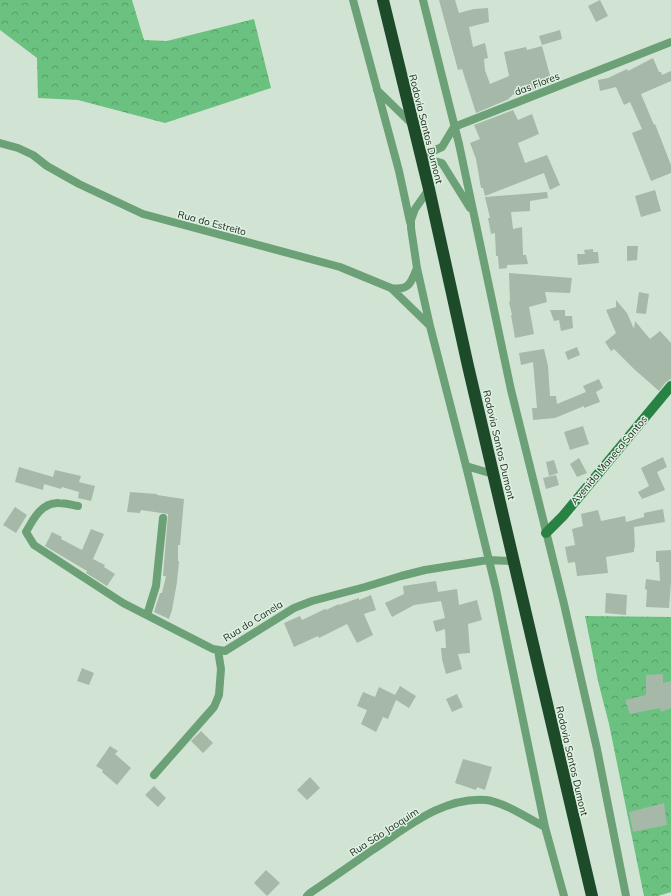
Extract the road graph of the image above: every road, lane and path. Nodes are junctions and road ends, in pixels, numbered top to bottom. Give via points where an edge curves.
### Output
1 (353, 0) edge
2 (382, 0) edge
3 (423, 0) edge
4 (671, 42) edge
5 (377, 90) junction
6 (412, 124) junction
7 (454, 127) junction
8 (0, 143) edge
9 (420, 157) junction
10 (429, 190) junction
11 (473, 214) junction
12 (411, 228) junction
13 (417, 268) junction
14 (391, 288) junction
15 (430, 326) junction
16 (671, 386) edge
17 (466, 466) junction
18 (493, 474) junction
19 (78, 506) dead end
20 (163, 518) dead end
21 (546, 533) junction
22 (488, 560) junction
23 (513, 560) junction
24 (147, 615) junction
25 (218, 650) junction
26 (154, 775) dead end
27 (544, 828) junction
28 (307, 896) edge
29 (564, 896) edge
30 (592, 896) edge
31 (626, 896) edge

1 - 5 street
2 - 6 highway, Rodovia Santos Dumont
3 - 7 street
4 - 7 street, das Flores
5 - 6 street
5 - 12 street
6 - 9 highway, Rodovia Santos Dumont
7 - 9 street via 442,147
7 - 11 street
8 - 14 street, Rua do Estreito via 18,148 78,184 144,214 340,267
9 - 10 highway, Rodovia Santos Dumont
9 - 11 street via 442,163
10 - 12 street via 415,208
10 - 18 highway, Rodovia Santos Dumont
11 - 21 street via 511,390
12 - 13 street
13 - 14 street via 406,288
13 - 15 street
14 - 15 street
15 - 17 street
16 - 21 street, Avenida Maneca Santos
17 - 18 street
17 - 22 street
18 - 23 highway, Rodovia Santos Dumont
19 - 24 street, Rua do Canela via 58,502 45,506 34,517 26,532 34,545 123,603
20 - 24 street via 156,586
21 - 31 street via 597,750
22 - 23 street, Rua do Canela
22 - 25 street, Rua do Canela via 419,571 312,601 294,608 224,651
22 - 27 street
23 - 30 highway, Rodovia Santos Dumont
24 - 25 street, Rua do Canela
25 - 26 street via 221,669 219,695 214,707
27 - 28 street, Rua São Jaoquim via 511,809 487,800 445,806 415,821
27 - 29 street

